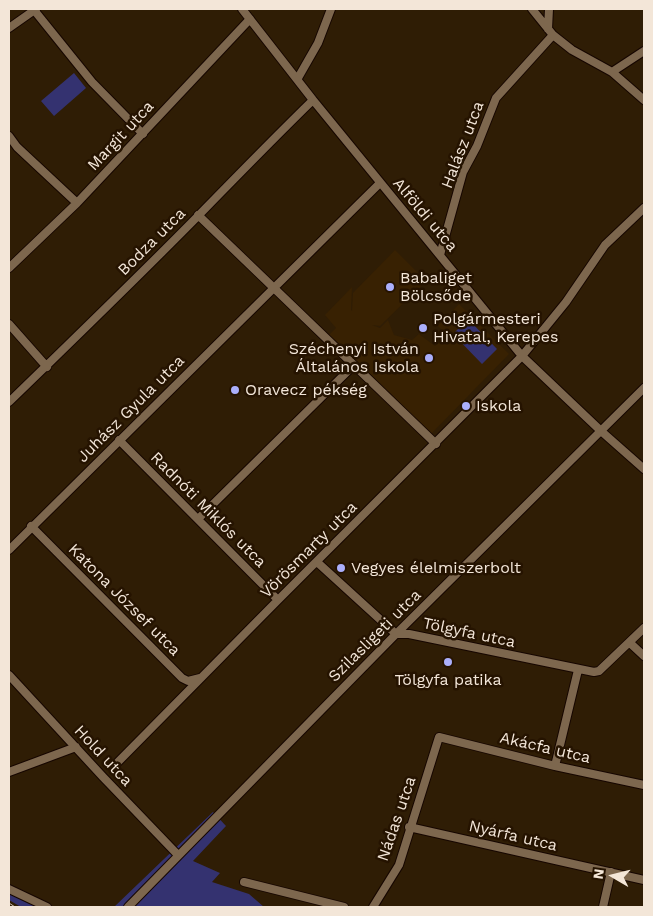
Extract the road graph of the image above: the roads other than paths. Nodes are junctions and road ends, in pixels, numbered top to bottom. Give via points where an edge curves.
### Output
1 (35, 9) edge
2 (242, 9) edge
3 (331, 9) edge
4 (532, 9) edge
5 (549, 9) edge
6 (250, 19) junction
7 (9, 28) edge
8 (550, 32) junction
9 (644, 51) edge
10 (612, 72) junction
11 (298, 78) junction
12 (313, 100) junction
13 (644, 100) edge
14 (143, 134) junction
15 (9, 136) edge
16 (380, 183) junction
17 (77, 203) junction
18 (644, 208) edge
19 (198, 216) junction
20 (440, 255) junction
21 (10, 265) edge
22 (274, 288) junction
23 (9, 324) edge
24 (522, 356) junction
25 (354, 366) junction
26 (47, 367) junction
27 (644, 388) edge
28 (9, 402) edge
29 (600, 431) junction
30 (119, 440) junction
31 (436, 444) junction
32 (644, 469) edge
33 (198, 519) junction
34 (31, 526) junction
35 (9, 550) edge
36 (317, 562) junction
37 (278, 600) junction
38 (644, 628) edge
39 (396, 634) junction
40 (630, 643) junction
41 (644, 656) edge
42 (578, 670) junction
43 (9, 675) edge
44 (202, 677) junction
45 (439, 737) joint
46 (76, 747) junction
47 (116, 764) dead end
48 (555, 766) junction
49 (9, 772) edge
50 (644, 784) edge
51 (409, 827) junction
52 (178, 855) junction
53 (610, 872) junction
54 (644, 880) edge
55 (244, 882) dead end
56 (9, 889) edge
57 (47, 907) edge
58 (128, 907) edge
59 (344, 907) edge
60 (373, 907) edge
61 (603, 907) edge

1 - 7 street
1 - 14 street via 92,82
2 - 6 street, Alföldi utca
3 - 11 street via 318,43
4 - 8 street
5 - 8 street
6 - 11 street, Alföldi utca
6 - 14 street, Margit utca
8 - 10 street via 572,50
8 - 20 street, Halász utca via 496,98 464,172
9 - 10 street
10 - 13 street
11 - 12 street, Alföldi utca
12 - 16 street, Alföldi utca
12 - 19 street, Bodza utca
14 - 17 street, Margit utca
15 - 17 street
16 - 20 street, Alföldi utca
16 - 22 street, Juhász Gyula utca
17 - 21 street, Margit utca
18 - 24 street, Vörösmarty utca via 605,245 566,302
19 - 22 street
19 - 26 street, Bodza utca
20 - 24 street, Alföldi utca
22 - 25 street
22 - 30 street, Juhász Gyula utca
23 - 26 street
24 - 29 street, Alföldi utca
24 - 31 street, Vörösmarty utca
25 - 31 street
25 - 33 street
26 - 28 street, Bodza utca
27 - 29 street, Szilasligeti utca
29 - 32 street, Alföldi utca
29 - 39 street, Szilasligeti utca
30 - 33 street, Radnóti Miklós utca
30 - 34 street, Juhász Gyula utca
31 - 36 street, Vörösmarty utca
33 - 37 street, Radnóti Miklós utca
34 - 35 street, Juhász Gyula utca
34 - 44 street, Katona József utca via 182,678 193,681
36 - 37 street, Vörösmarty utca
36 - 39 street
37 - 44 street, Vörösmarty utca
38 - 40 street, Tölgyfa utca
39 - 42 street, Tölgyfa utca via 409,634
39 - 52 street, Szilasligeti utca
40 - 41 street
40 - 42 street, Tölgyfa utca via 599,671
42 - 48 street
43 - 46 street, Hold utca
44 - 47 street, Vörösmarty utca
45 - 48 street, Akácfa utca
45 - 51 street, Nádas utca
46 - 49 street
46 - 52 street, Hold utca
48 - 50 street, Akácfa utca
51 - 53 street, Nyárfa utca
51 - 60 street, Nádas utca via 398,865
52 - 58 street, Szilasligeti utca
53 - 54 street, Nyárfa utca
53 - 61 street
55 - 59 street
56 - 57 street

